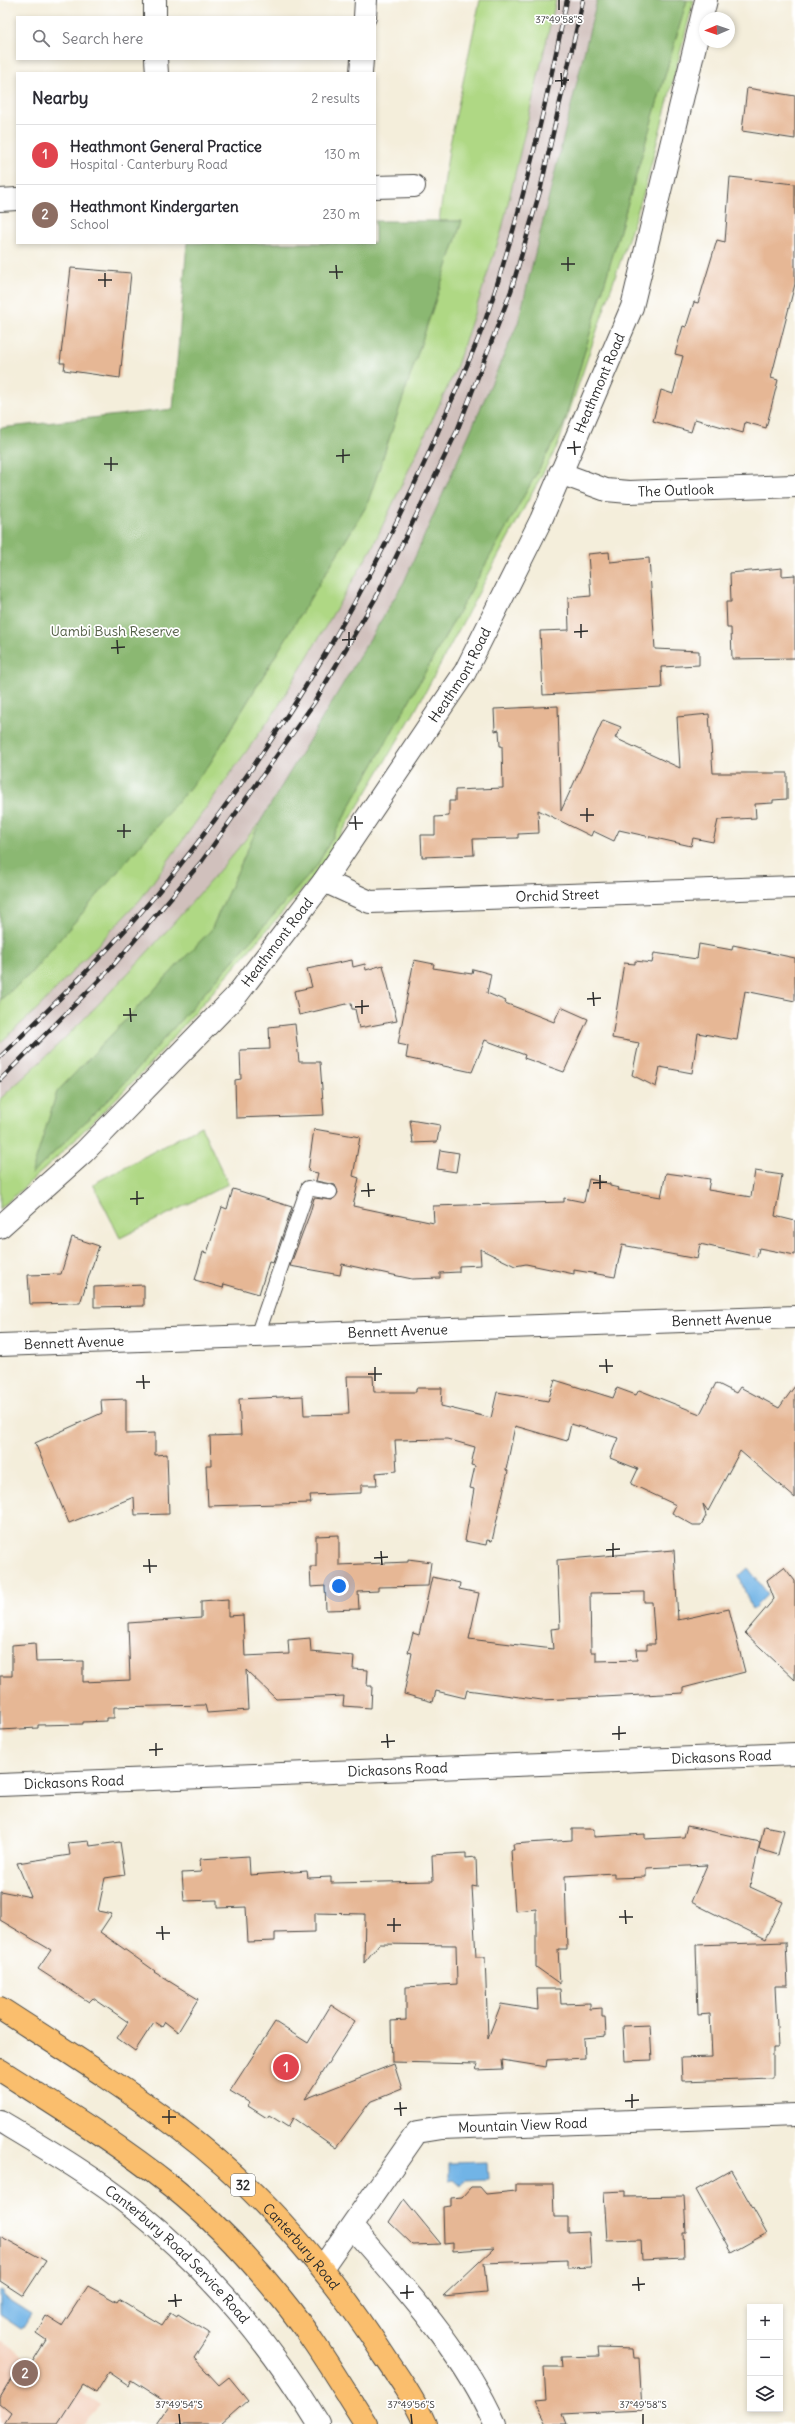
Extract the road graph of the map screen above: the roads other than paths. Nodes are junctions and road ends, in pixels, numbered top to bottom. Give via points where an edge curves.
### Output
1 (155, 0) edge
2 (366, 0) edge
3 (706, 0) edge
4 (156, 16) edge
5 (365, 16) edge
6 (156, 60) edge
7 (362, 60) edge
8 (157, 72) edge
9 (361, 72) edge
10 (414, 186) dead end
11 (376, 187) edge
12 (16, 199) edge
13 (0, 200) edge
14 (560, 473) junction
15 (795, 486) edge
16 (324, 881) junction
17 (795, 887) edge
18 (330, 1192) dead end
19 (0, 1227) edge
20 (795, 1316) edge
21 (257, 1336) junction
22 (0, 1345) edge
23 (795, 1754) edge
24 (0, 1785) edge
25 (0, 2008) edge
26 (0, 2070) edge
27 (795, 2115) edge
28 (0, 2121) edge
29 (352, 2227) junction
30 (322, 2268) junction
31 (319, 2424) edge
32 (366, 2424) edge
33 (425, 2424) edge
34 (495, 2424) edge

1 - 4 street
2 - 5 street
3 - 14 street, Heathmont Road via 632,307
6 - 8 street
7 - 9 street
10 - 11 street
12 - 13 street
14 - 15 street, The Outlook via 606,490 629,492
14 - 16 street, Heathmont Road via 541,520 465,672
16 - 17 street, Orchid Street via 370,902
16 - 19 street, Heathmont Road via 236,996 84,1152
18 - 21 lane via 308,1188
20 - 21 street, Bennett Avenue
21 - 22 street, Bennett Avenue
23 - 24 street, Dickasons Road
25 - 30 main road, Canterbury Road / 32 via 179,2128 242,2183
26 - 32 main road via 142,2165 172,2187 207,2219 282,2299
27 - 29 street, Mountain View Road via 442,2128 417,2132
28 - 31 street, Canterbury Road Service Road via 134,2208 180,2249 220,2290 265,2344 295,2384
29 - 30 street, Mountain View Road
29 - 34 street via 431,2319 454,2350
30 - 33 main road, Canterbury Road / 32 via 376,2343

